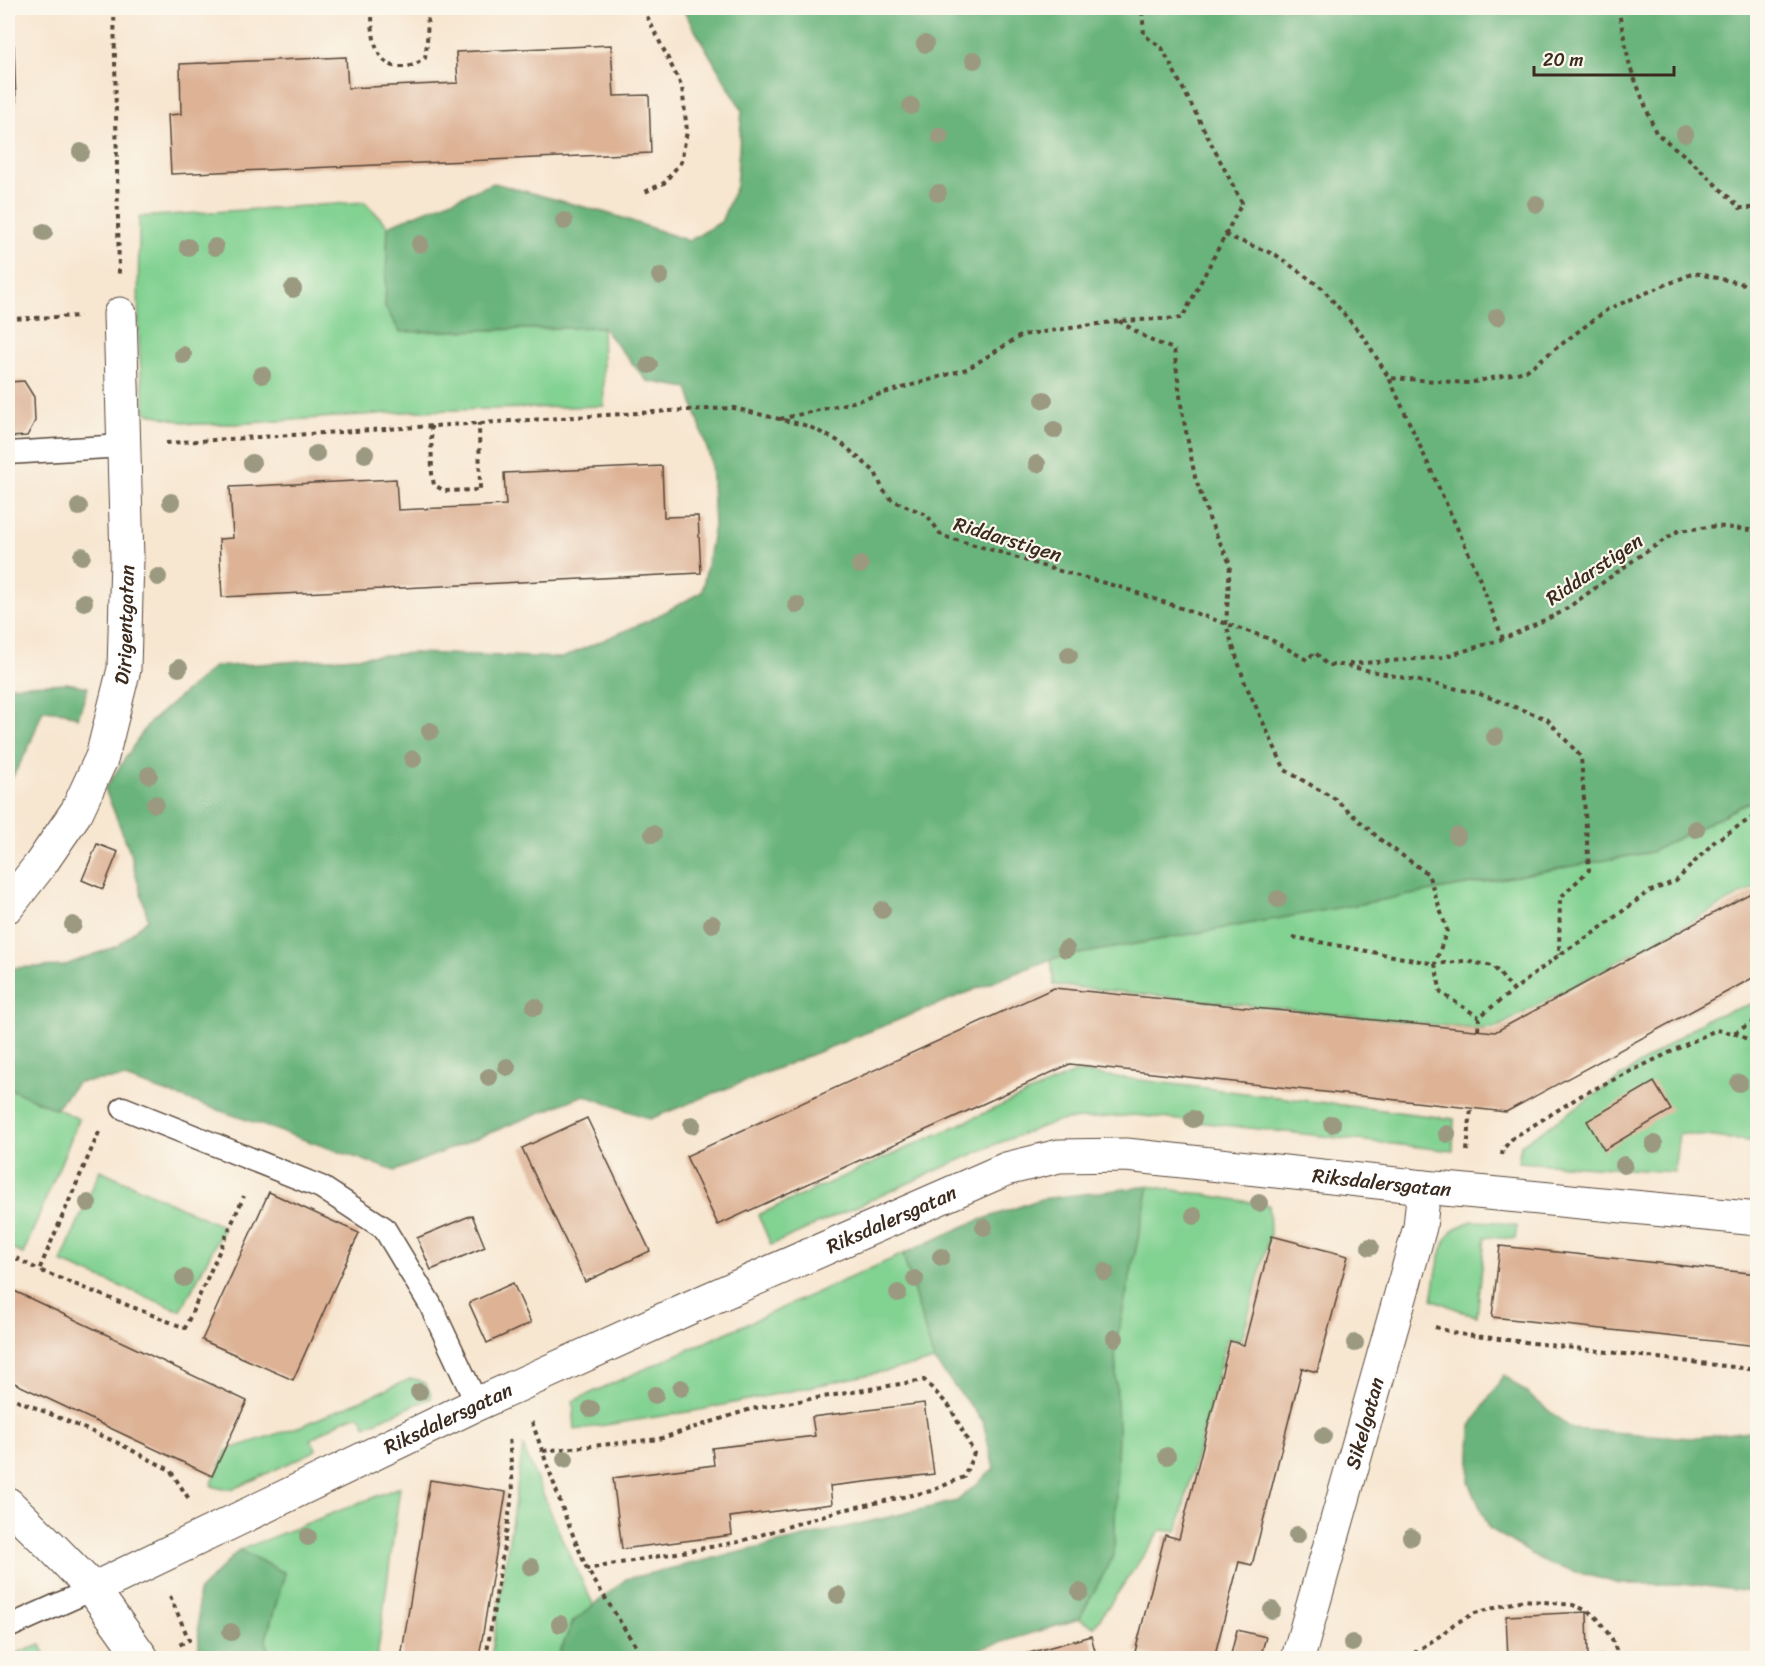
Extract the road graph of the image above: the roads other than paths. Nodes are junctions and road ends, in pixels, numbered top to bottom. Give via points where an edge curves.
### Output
1 (120, 314) road end
2 (123, 446) junction
3 (8, 453) edge
4 (8, 906) edge
5 (123, 1108) road end
6 (1424, 1187) junction
7 (1758, 1219) edge
8 (477, 1404) junction
9 (8, 1504) edge
10 (93, 1589) junction
11 (8, 1627) edge
12 (142, 1659) edge
13 (1298, 1659) edge

1 - 2 street, Dirigentgatan
2 - 3 lane
2 - 4 street, Dirigentgatan via 126,618 124,669 114,711 102,757 77,811
5 - 8 lane via 321,1187 384,1228 430,1304
6 - 7 street, Riksdalersgatan
6 - 8 street, Riksdalersgatan via 1126,1155 1059,1156 1006,1168
6 - 13 street, Sikelgatan via 1420,1227
8 - 10 street, Riksdalersgatan
9 - 10 street
10 - 11 lane
10 - 12 street

